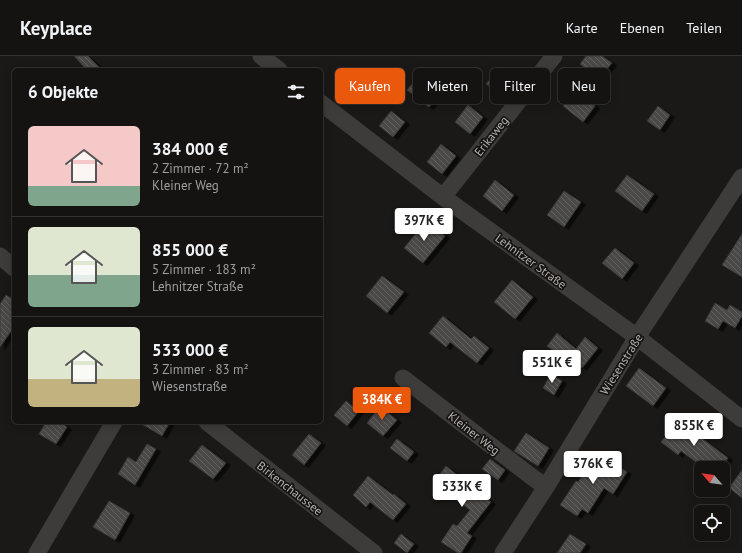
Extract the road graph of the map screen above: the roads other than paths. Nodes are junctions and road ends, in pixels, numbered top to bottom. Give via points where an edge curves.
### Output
1 (261, 56) edge
2 (554, 56) edge
3 (276, 68) edge
4 (323, 105) edge
5 (742, 177) edge
6 (443, 197) junction
7 (0, 256) edge
8 (12, 266) edge
9 (637, 337) junction
10 (403, 378) dead end
11 (742, 419) edge
12 (113, 424) edge
13 (210, 424) edge
14 (546, 486) junction
15 (37, 553) edge
16 (374, 553) edge
17 (503, 553) edge

1 - 3 street
2 - 6 street, Erikaweg
4 - 6 street, Lehnitzer Straße
5 - 9 street, Wiesenstraße
6 - 9 street, Lehnitzer Straße
7 - 8 street
9 - 11 street, Lehnitzer Straße
9 - 14 street, Wiesenstraße
10 - 14 street, Kleiner Weg
12 - 15 street
13 - 16 street, Birkenchaussee
14 - 17 street, Wiesenstraße

